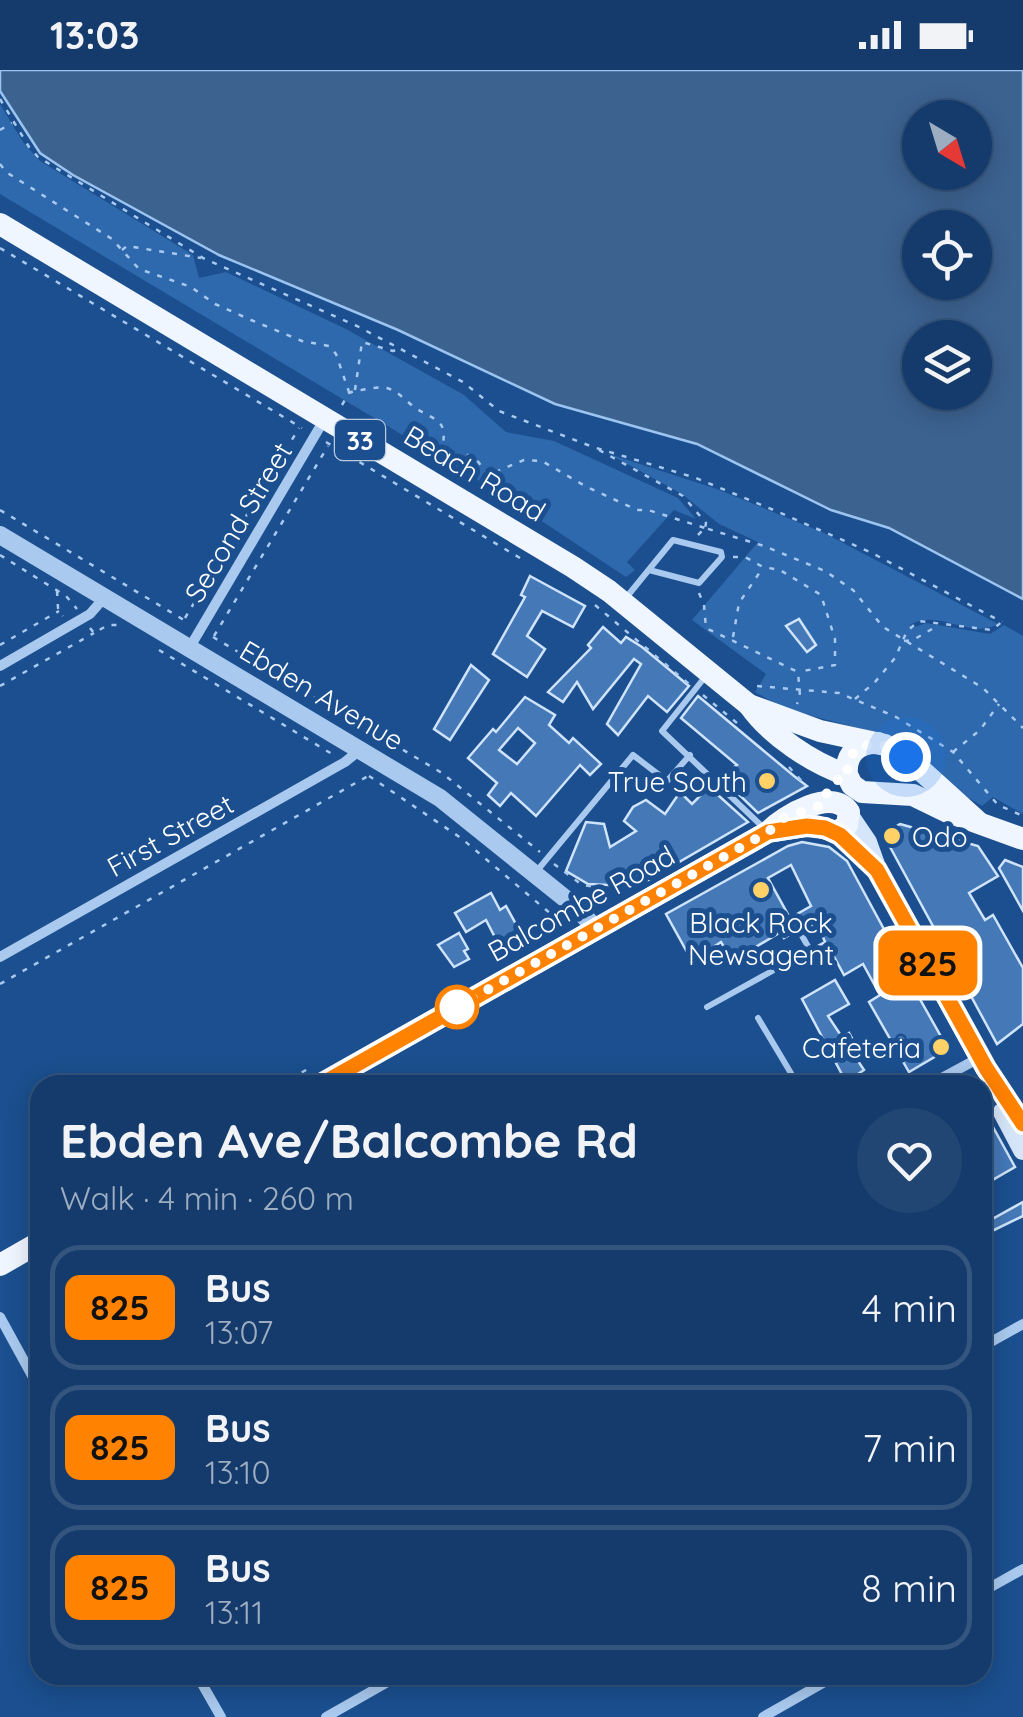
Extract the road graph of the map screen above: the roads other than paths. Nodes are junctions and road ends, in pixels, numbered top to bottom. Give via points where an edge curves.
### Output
1 (0, 224) edge
2 (327, 421) junction
3 (0, 535) edge
4 (649, 570) junction
5 (104, 598) junction
6 (622, 602) junction
7 (190, 647) junction
8 (0, 666) edge
9 (702, 681) junction
10 (749, 705) junction
11 (884, 745) junction
12 (360, 750) junction
13 (690, 755) junction
14 (848, 776) junction
15 (880, 793) junction
16 (835, 817) junction
17 (977, 821) junction
18 (768, 832) junction
19 (1023, 839) edge
20 (541, 866) junction
21 (814, 926) dead end
22 (596, 929) junction
23 (0, 957) edge
24 (707, 1006) dead end
25 (758, 1018) dead end
26 (983, 1063) junction
27 (351, 1075) edge
28 (792, 1075) edge
29 (954, 1075) edge
30 (987, 1075) edge
31 (991, 1075) edge
32 (992, 1077) edge
33 (992, 1089) edge
34 (1023, 1124) edge
35 (1023, 1150) edge
36 (30, 1248) edge
37 (0, 1265) edge
38 (0, 1317) edge
39 (1023, 1324) edge
40 (992, 1341) edge
41 (30, 1372) edge
42 (1023, 1569) edge
43 (992, 1586) edge
44 (203, 1685) edge
45 (382, 1685) edge
46 (819, 1685) edge
47 (220, 1717) edge
48 (326, 1717) edge
49 (763, 1717) edge

1 - 2 main road, Beach Road / 33
2 - 6 main road, Beach Road / 33
2 - 7 street, Second Street
3 - 5 street, Ebden Avenue
4 - 4 lane via 673,540 718,549 722,557 705,580 694,582
4 - 6 lane
5 - 7 street, Ebden Avenue
5 - 8 street via 79,621
6 - 9 main road, Beach Road / 33
7 - 12 street, Ebden Avenue
9 - 10 main road, Beach Road / 33
9 - 13 lane via 662,731
10 - 11 main road, Beach Road / 33
10 - 14 main road, Beach Road / 33 via 766,727
11 - 14 main road via 855,749
11 - 15 main road via 899,770
11 - 17 main road, Beach Road / 33
12 - 20 street, Ebden Avenue
12 - 23 street, First Street
13 - 18 lane
13 - 20 lane via 668,781 633,755
14 - 15 main road, Beach Road / 33 via 858,790
14 - 16 main road via 827,792
15 - 16 main road via 869,811
15 - 17 main road, Beach Road / 33 via 913,794
16 - 18 main road, Balcombe Road
16 - 26 main road via 843,837 877,870
17 - 19 main road, Beach Road / 33
18 - 22 main road, Balcombe Road
20 - 22 street, Ebden Avenue
21 - 24 lane via 801,934 810,950
22 - 27 main road, Balcombe Road
25 - 28 lane
26 - 29 street
26 - 30 main road
26 - 31 main road
32 - 34 main road
33 - 35 main road
36 - 37 main road
38 - 41 street
39 - 40 street
42 - 43 street
44 - 47 street
45 - 48 street
46 - 49 street

